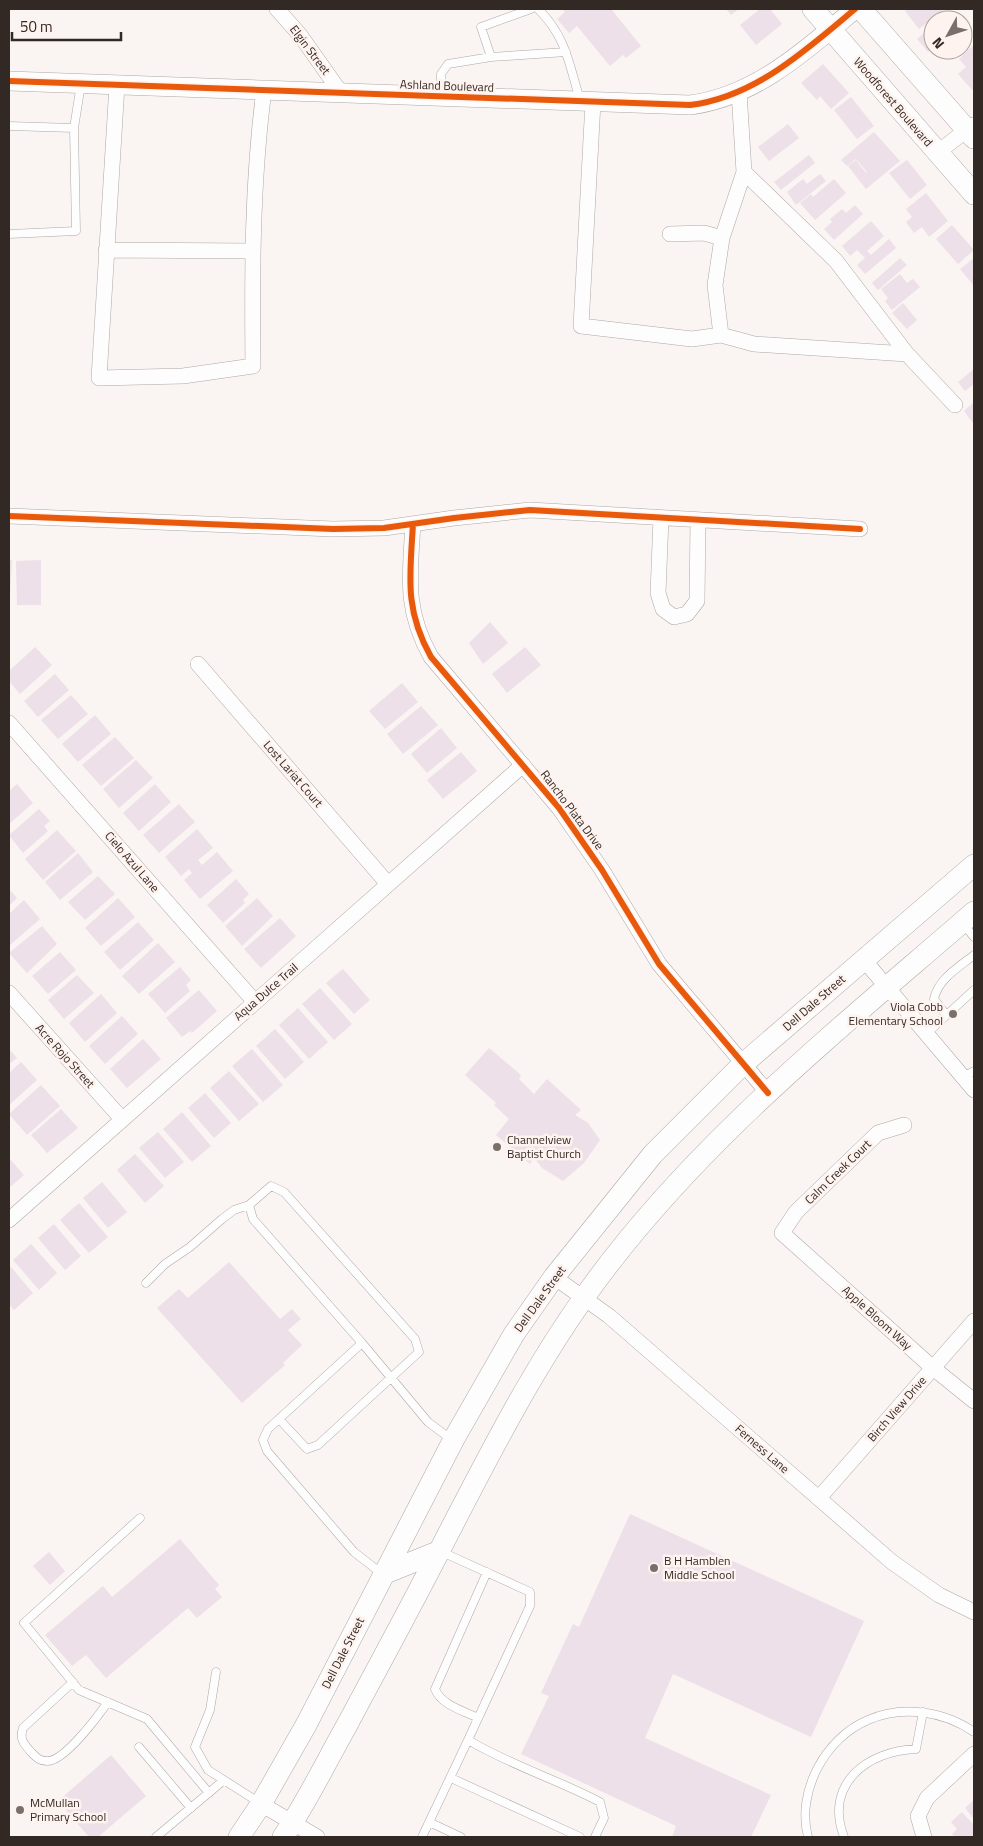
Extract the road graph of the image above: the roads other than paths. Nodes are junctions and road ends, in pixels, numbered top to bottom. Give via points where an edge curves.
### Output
1 (277, 9) edge
2 (530, 9) edge
3 (538, 9) edge
4 (814, 9) edge
5 (855, 9) edge
6 (861, 9) edge
7 (830, 30) junction
8 (566, 52) junction
9 (491, 57) junction
10 (9, 81) edge
11 (81, 84) junction
12 (117, 85) junction
13 (264, 90) junction
14 (739, 92) junction
15 (341, 93) junction
16 (440, 97) junction
17 (587, 102) junction
18 (9, 126) edge
19 (74, 128) junction
20 (972, 131) edge
21 (937, 153) junction
22 (744, 172) junction
23 (974, 194) edge
24 (9, 234) edge
25 (670, 234) dead end
26 (722, 238) junction
27 (106, 250) junction
28 (252, 251) junction
29 (721, 335) junction
30 (907, 354) junction
31 (955, 405) dead end
32 (9, 516) edge
33 (661, 518) junction
34 (698, 520) junction
35 (413, 524) junction
36 (860, 528) dead end
37 (198, 664) dead end
38 (9, 723) edge
39 (523, 765) junction
40 (974, 865) edge
41 (388, 884) junction
42 (970, 924) edge
43 (974, 955) edge
44 (864, 960) junction
45 (887, 988) junction
46 (974, 990) edge
47 (9, 993) edge
48 (255, 1002) junction
49 (946, 1015) junction
50 (926, 1034) junction
51 (743, 1064) junction
52 (969, 1074) edge
53 (974, 1090) edge
54 (768, 1093) junction
55 (122, 1120) junction
56 (904, 1125) dead end
57 (249, 1205) junction
58 (9, 1220) edge
59 (782, 1233) joint
60 (554, 1277) junction
61 (146, 1283) dead end
62 (584, 1298) junction
63 (974, 1320) edge
64 (362, 1343) junction
65 (933, 1368) junction
66 (391, 1377) junction
67 (974, 1401) edge
68 (279, 1419) junction
69 (454, 1441) junction
70 (819, 1498) junction
71 (140, 1518) dead end
72 (440, 1551) junction
73 (487, 1572) junction
74 (383, 1574) junction
75 (974, 1612) edge
76 (216, 1672) dead end
77 (73, 1682) junction
78 (108, 1702) junction
79 (923, 1712) junction
80 (478, 1718) junction
81 (974, 1732) edge
82 (468, 1740) junction
83 (138, 1747) dead end
84 (974, 1754) edge
85 (451, 1778) junction
86 (224, 1780) junction
87 (208, 1793) junction
88 (261, 1804) junction
89 (191, 1808) junction
90 (429, 1822) junction
91 (288, 1830) edge
92 (156, 1837) edge
93 (239, 1837) edge
94 (316, 1837) edge
95 (422, 1837) edge
96 (461, 1837) edge
97 (580, 1837) edge
98 (595, 1837) edge
99 (808, 1837) edge
100 (844, 1837) edge
101 (924, 1837) edge

1 - 15 street, Elgin Street via 300,35
2 - 9 lane via 481,28
3 - 8 lane via 552,22
4 - 7 main road, Woodforest Boulevard
5 - 7 street, Ashland Boulevard
6 - 20 main road
7 - 14 street, Ashland Boulevard via 806,51
7 - 21 main road, Woodforest Boulevard
8 - 9 lane
8 - 17 lane
9 - 16 lane via 448,64 441,74
10 - 11 street, Ashland Boulevard
11 - 12 street, Ashland Boulevard
11 - 19 lane
12 - 13 street, Ashland Boulevard
12 - 27 street
13 - 15 street, Ashland Boulevard
13 - 28 street
14 - 17 street, Ashland Boulevard via 712,103 690,105
14 - 22 street
15 - 16 street, Ashland Boulevard
16 - 17 street, Ashland Boulevard
17 - 29 street via 581,326 692,339
18 - 19 lane
19 - 24 lane via 76,230
20 - 21 street
21 - 23 main road, Woodforest Boulevard
22 - 26 street
22 - 30 street via 836,261
25 - 26 street via 704,233
26 - 29 street via 715,285
27 - 28 street
27 - 28 street via 99,378 182,376 253,366
29 - 30 street via 754,344
30 - 31 street
32 - 35 street via 333,529
33 - 34 street
33 - 34 street via 658,594 663,609 674,617 687,614 697,601
33 - 35 street via 530,510
34 - 36 street
35 - 39 street, Rancho Plata Drive via 409,588 419,636 431,657
37 - 41 street, Lost Lariat Court
38 - 48 street, Cielo Azul Lane
39 - 41 street, Aqua Dulce Trail
39 - 51 street, Rancho Plata Drive via 559,808 602,870 659,964
40 - 44 main road, Dell Dale Street
41 - 48 street, Aqua Dulce Trail
42 - 45 main road
43 - 49 lane via 940,983 934,999
44 - 45 street
44 - 51 main road, Dell Dale Street
45 - 50 street
45 - 54 main road
46 - 49 lane
47 - 55 street, Acre Rojo Street
48 - 55 street, Aqua Dulce Trail
49 - 50 lane
50 - 52 street
51 - 54 street, Rancho Plata Drive
51 - 60 main road, Dell Dale Street via 653,1154
52 - 53 street
54 - 62 main road via 674,1188
55 - 58 street, Aqua Dulce Trail
56 - 59 street, Calm Creek Court via 878,1133 796,1212
57 - 61 lane via 222,1218
57 - 64 lane via 253,1219
57 - 66 lane via 270,1186 284,1192 415,1339 419,1352
59 - 65 street, Apple Bloom Way
60 - 62 street, Ferness Lane
60 - 69 main road, Dell Dale Street via 514,1334
62 - 70 street, Ferness Lane
62 - 72 main road via 501,1433
63 - 65 street, Birch View Drive
64 - 66 lane
64 - 68 lane
65 - 67 street, Apple Bloom Way
65 - 70 street, Birch View Drive
66 - 68 lane via 318,1445 307,1449
66 - 69 lane via 428,1422
68 - 74 lane via 268,1429 264,1440 267,1451 354,1552
69 - 74 main road, Dell Dale Street
70 - 75 street, Ferness Lane via 915,1579
71 - 77 lane via 24,1623
72 - 73 lane
72 - 74 main road
72 - 91 main road
73 - 80 lane via 435,1689 437,1696 444,1701
73 - 80 lane via 530,1592 530,1606
74 - 88 main road, Dell Dale Street via 306,1726
76 - 86 lane via 210,1710 195,1747 208,1770
77 - 78 lane via 80,1690
77 - 78 lane via 23,1728 20,1735 23,1743 39,1760 49,1762 56,1758 87,1730
78 - 87 lane via 147,1720
79 - 81 lane via 946,1716
79 - 99 lane via 889,1714 868,1720 851,1729 835,1744 817,1769 807,1795
79 - 100 lane via 916,1749 898,1750 870,1761 849,1780 841,1795 838,1812
80 - 82 lane
82 - 85 lane
82 - 98 lane via 493,1755 570,1786 600,1802 604,1818
83 - 89 lane
84 - 101 street via 927,1798 918,1816
85 - 90 lane
85 - 97 lane
86 - 87 lane
86 - 88 lane
87 - 89 lane
88 - 91 street
88 - 93 main road, Dell Dale Street
89 - 92 lane
90 - 95 lane
90 - 96 lane
91 - 94 street

